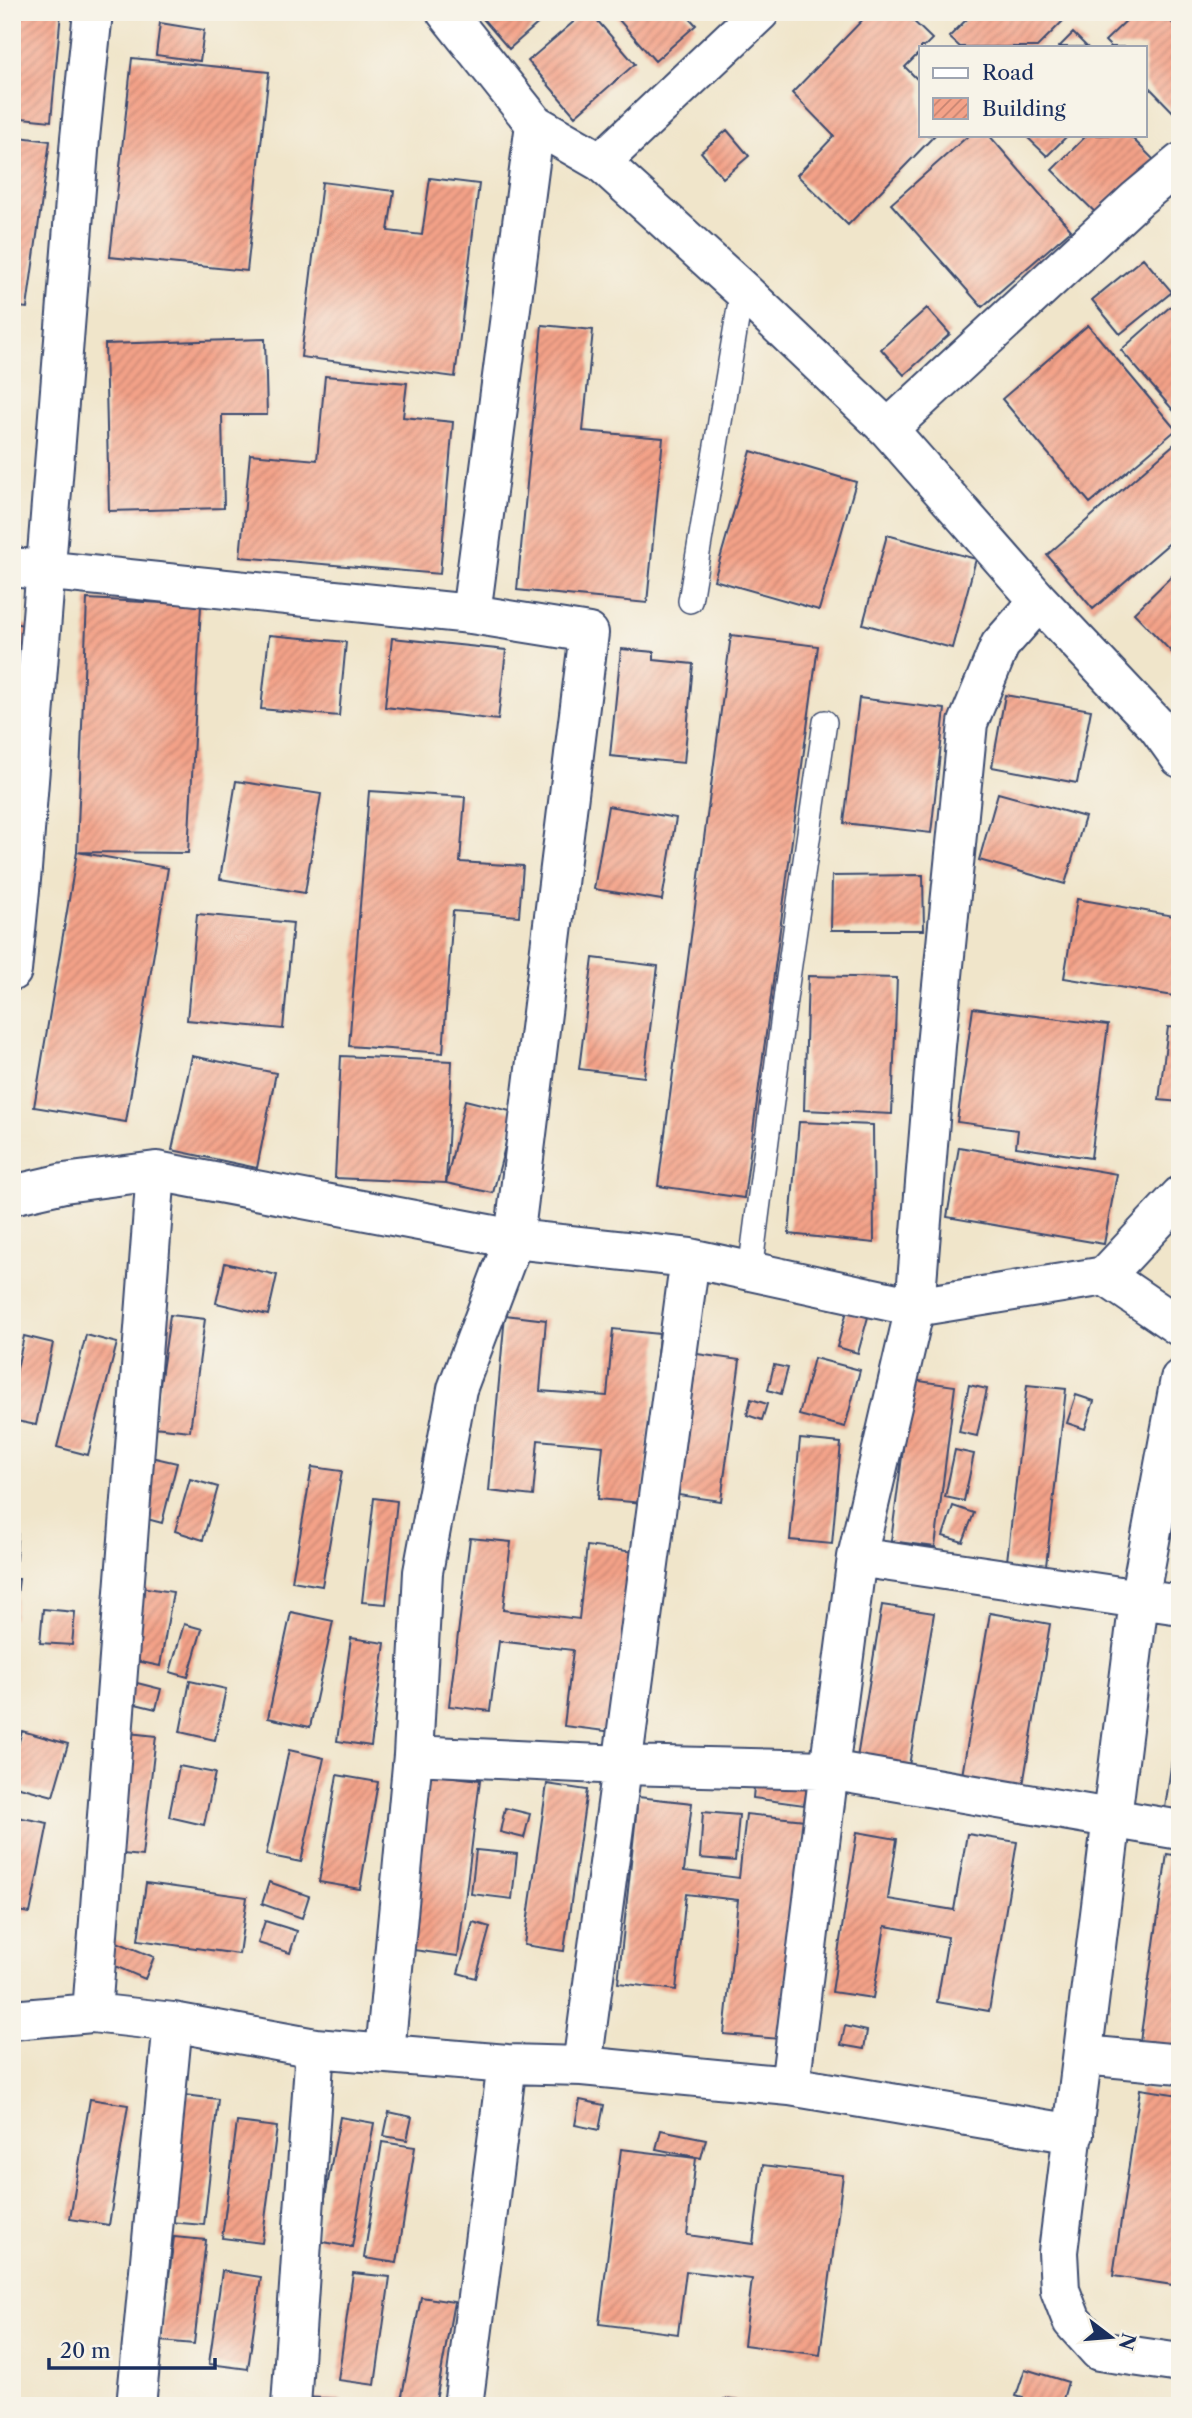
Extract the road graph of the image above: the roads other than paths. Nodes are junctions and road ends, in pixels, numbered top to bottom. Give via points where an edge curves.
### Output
1 (93, 12) edge
2 (446, 12) edge
3 (760, 12) edge
4 (535, 124) junction
5 (601, 162) junction
6 (1180, 163) edge
7 (742, 290) junction
8 (888, 429) junction
9 (29, 569) edge
10 (690, 601) dead end
11 (1039, 601) junction
12 (471, 614) junction
13 (825, 722) dead end
14 (1180, 758) edge
15 (12, 971) edge
16 (156, 1171) junction
17 (12, 1195) edge
18 (1180, 1196) edge
19 (514, 1239) junction
20 (690, 1258) junction
21 (750, 1272) junction
22 (1105, 1276) junction
23 (915, 1307) junction
24 (1180, 1327) edge
25 (1180, 1379) edge
26 (857, 1557) junction
27 (1139, 1601) junction
28 (1180, 1605) edge
29 (413, 1755) junction
30 (622, 1765) junction
31 (829, 1770) junction
32 (1112, 1820) junction
33 (1180, 1830) edge
34 (92, 2013) junction
35 (12, 2020) edge
36 (173, 2022) junction
37 (315, 2048) junction
38 (385, 2053) junction
39 (1084, 2055) junction
40 (507, 2064) junction
41 (1180, 2064) edge
42 (582, 2066) junction
43 (790, 2086) junction
44 (1074, 2134) junction
45 (1180, 2363) edge
46 (136, 2406) edge
47 (291, 2406) edge
48 (463, 2406) edge

1 - 9 street
2 - 4 street
3 - 5 street
4 - 5 street
4 - 12 street
5 - 7 street
6 - 8 street
7 - 8 street
7 - 10 lane
8 - 11 street
9 - 12 street
9 - 15 street
11 - 14 street via 1157,726
11 - 23 street via 1000,645 968,723
12 - 19 street via 589,633
13 - 21 lane
16 - 17 street
16 - 19 street
16 - 34 street
18 - 22 street
19 - 20 street
19 - 29 street via 457,1389 423,1572
20 - 21 street
20 - 30 street
21 - 23 street
22 - 23 street
22 - 24 street
23 - 26 street
25 - 27 street
26 - 27 street
26 - 31 street
27 - 28 street
27 - 32 street
29 - 30 street
29 - 38 street
30 - 31 street
30 - 42 street
31 - 32 street
31 - 43 street
32 - 33 street
32 - 39 street
34 - 35 street
34 - 36 street
36 - 37 street
36 - 46 street
37 - 38 street
37 - 47 street
38 - 40 street
39 - 41 street
39 - 44 street
40 - 42 street
40 - 48 street
42 - 43 street
43 - 44 street
44 - 45 street via 1058,2252 1060,2290 1072,2321 1099,2351

